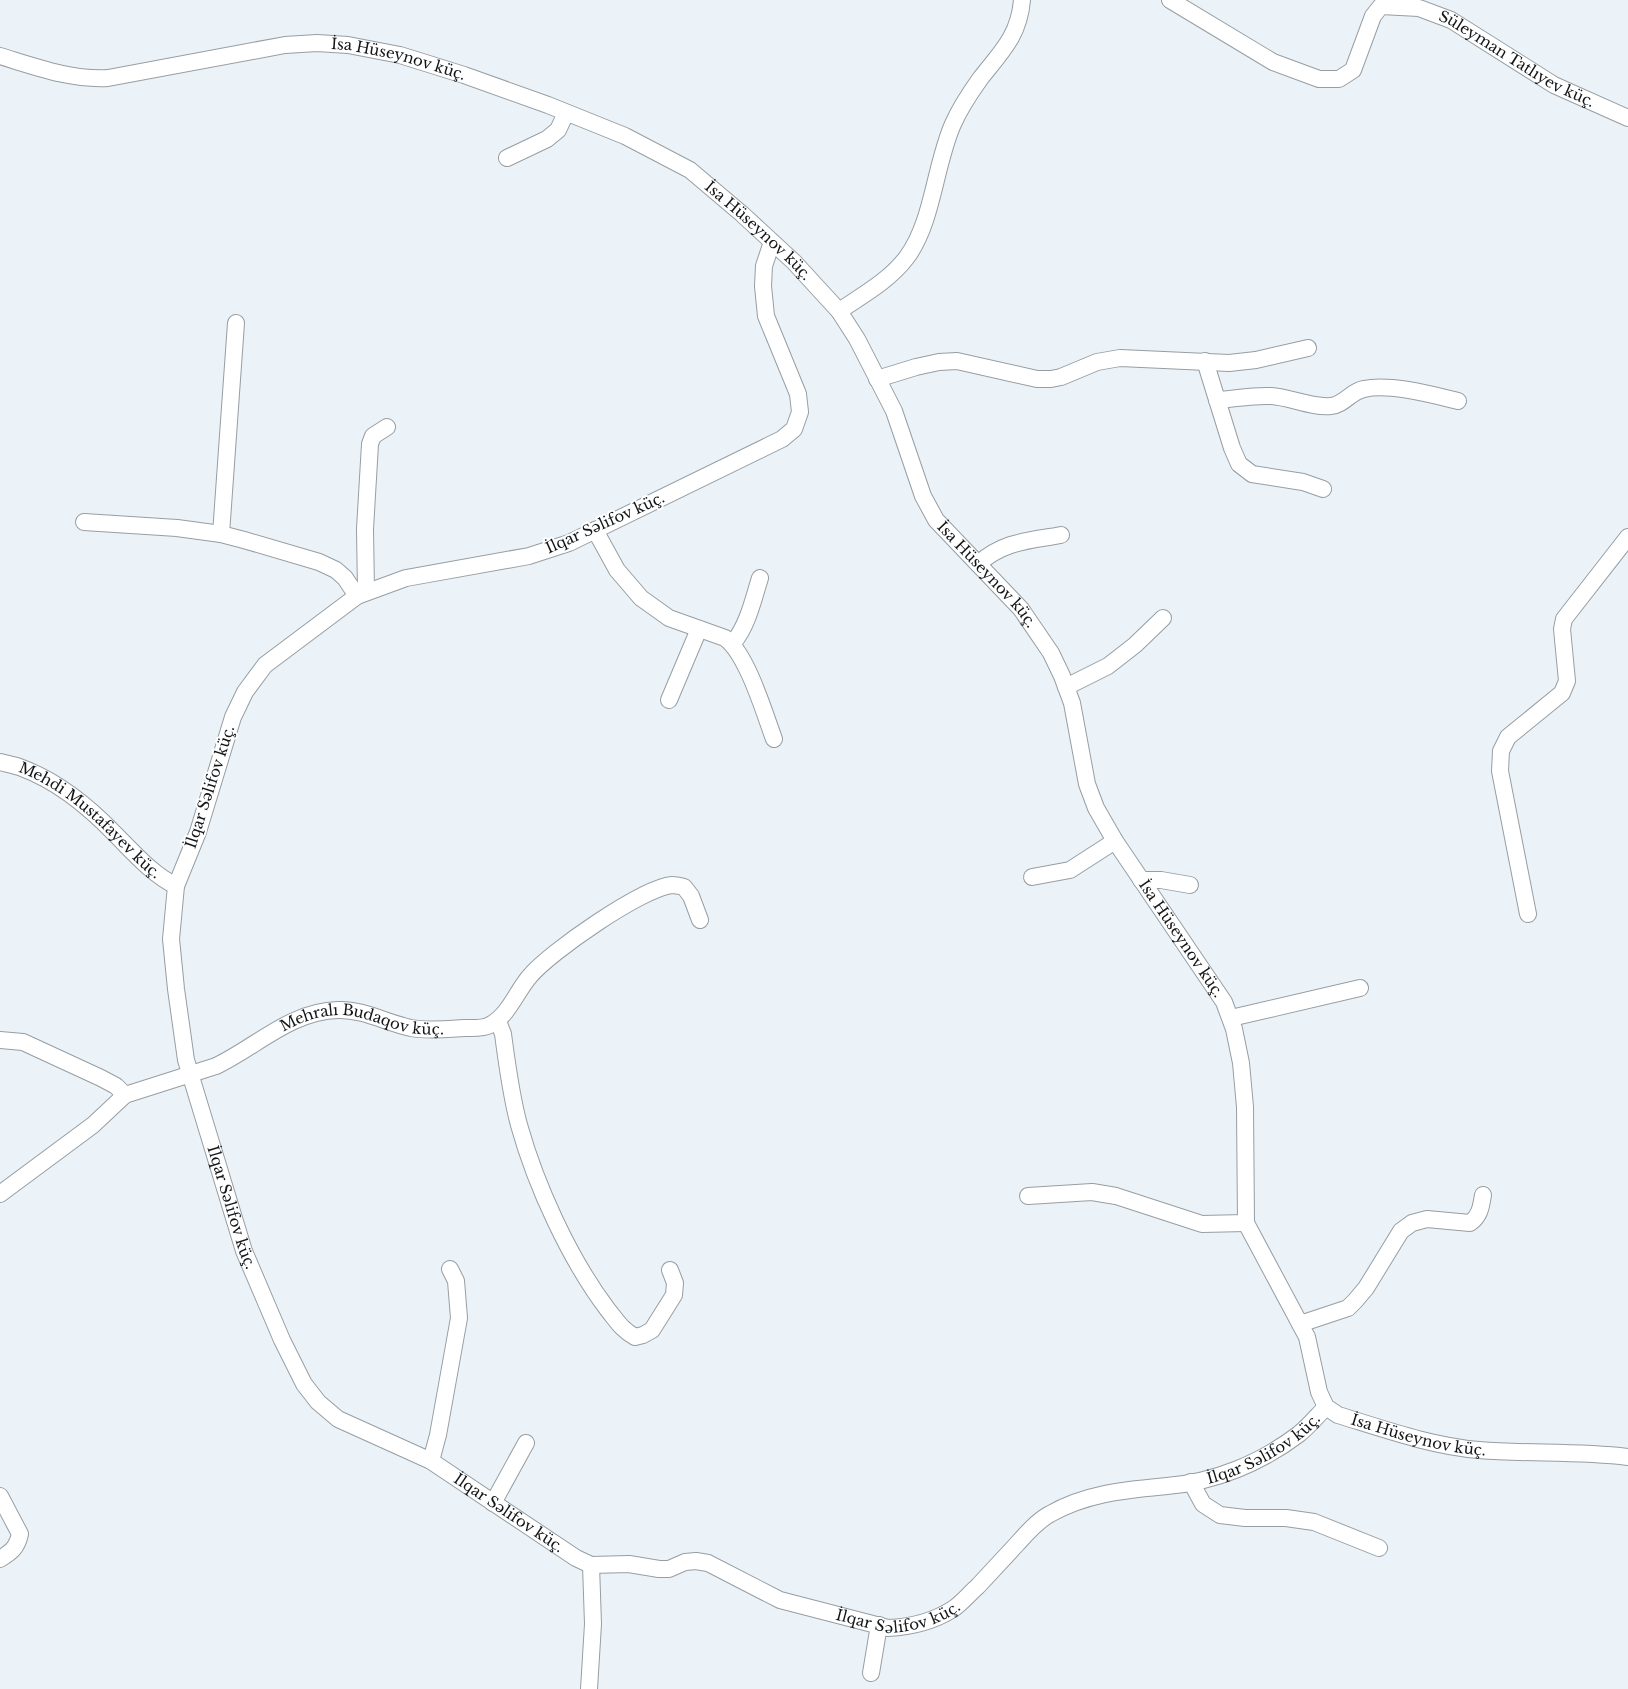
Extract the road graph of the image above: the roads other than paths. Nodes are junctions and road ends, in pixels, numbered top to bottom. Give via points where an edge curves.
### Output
1 (1022, 0) edge
2 (1170, 0) edge
3 (0, 56) edge
4 (566, 112) junction
5 (1627, 116) edge
6 (508, 158) dead end
7 (772, 242) junction
8 (839, 311) junction
9 (236, 323) dead end
10 (1308, 348) dead end
11 (1205, 361) junction
12 (877, 379) junction
13 (1217, 400) junction
14 (1458, 401) dead end
15 (387, 427) dead end
16 (1323, 489) dead end
17 (84, 522) dead end
18 (595, 530) junction
19 (221, 534) junction
20 (1061, 535) dead end
21 (1628, 537) edge
22 (978, 564) junction
23 (760, 578) dead end
24 (362, 594) junction
25 (1163, 618) dead end
26 (699, 629) junction
27 (733, 643) junction
28 (1066, 687) junction
29 (669, 700) dead end
30 (774, 739) dead end
31 (0, 762) edge
32 (1115, 841) junction
33 (1032, 877) dead end
34 (1141, 880) junction
35 (1190, 885) dead end
36 (176, 886) junction
37 (1528, 914) dead end
38 (700, 920) dead end
39 (1360, 988) dead end
40 (1231, 1018) junction
41 (498, 1020) junction
42 (0, 1040) edge
43 (191, 1075) junction
44 (125, 1095) junction
45 (0, 1194) edge
46 (1028, 1196) dead end
47 (1483, 1196) dead end
48 (1246, 1223) junction
49 (450, 1269) dead end
50 (670, 1270) dead end
51 (1300, 1324) junction
52 (1326, 1407) junction
53 (526, 1443) dead end
54 (1628, 1457) edge
55 (431, 1461) junction
56 (1191, 1482) junction
57 (0, 1496) edge
58 (493, 1503) junction
59 (1379, 1548) dead end
60 (0, 1559) edge
61 (590, 1565) junction
62 (879, 1625) junction
63 (871, 1673) dead end
64 (589, 1689) edge

1 - 8 street via 1021,15 1012,39 968,95 953,124 920,234 907,257 889,277
2 - 5 street, Süleyman Tatlıyev küç. via 1273,62 1319,79 1339,79 1352,70 1380,6 1419,8 1451,20 1554,85
3 - 4 street, İsa Hüseynov küç. via 67,76 91,79 285,45 348,45 400,55
4 - 6 street via 558,130 547,139
4 - 7 street, İsa Hüseynov küç. via 625,136 690,170
7 - 8 street, İsa Hüseynov küç.
7 - 18 street, İlqar Səlifov küç. via 764,266 766,316 798,394 800,412 794,429 782,439
8 - 12 street, İsa Hüseynov küç.
9 - 19 street
10 - 11 street via 1256,360
11 - 12 street via 1120,358 1097,362 1061,377 1036,379 956,361 916,367
11 - 13 street
12 - 22 street, İsa Hüseynov küç. via 894,411 923,496 936,520
13 - 14 street via 1269,396 1332,406 1364,388 1376,388 1411,390
13 - 16 street via 1239,464 1252,474 1304,482
15 - 24 street via 373,436 370,444
17 - 19 street
18 - 24 street, İlqar Səlifov küç. via 569,543 529,556 406,578
18 - 26 street via 617,570 641,598 669,618
19 - 24 street via 320,562 336,570
20 - 22 street via 1010,544
21 - 37 street via 1564,620 1567,682 1562,693 1508,737 1501,751 1500,771
22 - 28 street, İsa Hüseynov küç. via 1026,616 1051,653
23 - 27 street via 748,617
24 - 36 street, İlqar Səlifov küç. via 265,665 245,692 233,717 201,824
25 - 28 street via 1108,666
26 - 27 street
26 - 29 street
27 - 30 street via 745,664
28 - 32 street, İsa Hüseynov küç. via 1076,720 1087,784 1096,808
31 - 36 street, Mehdi Mustafayev küç. via 21,767 47,780 107,826 162,879
32 - 33 street via 1070,870
32 - 34 street, İsa Hüseynov küç.
34 - 35 street
34 - 40 street, İsa Hüseynov küç. via 1224,1002
36 - 43 street, İlqar Səlifov küç. via 171,939 186,1060
38 - 41 street via 684,887 672,885 650,892 615,911 552,956 531,975
39 - 40 street
40 - 48 street, İsa Hüseynov küç. via 1246,1107
41 - 43 street, Mehralı Budaqov küç. via 488,1027 412,1028 356,1011 337,1010 287,1024 229,1060
41 - 50 street via 518,1123 529,1158 550,1209 593,1290 625,1332 635,1337 652,1330 674,1295 675,1283
42 - 44 street via 31,1046 101,1078
43 - 44 street, Mehralı Budaqov küç.
43 - 55 street, İlqar Səlifov küç. via 244,1252 304,1384 318,1402 338,1419
44 - 45 street, Mehralı Budaqov küç. via 93,1125
46 - 48 street via 1092,1192 1116,1196 1202,1224
47 - 51 street via 1480,1211 1470,1222 1427,1219 1412,1223 1401,1231 1366,1288 1348,1308
48 - 51 street, İsa Hüseynov küç.
49 - 55 street via 456,1281 459,1318
51 - 52 street, İsa Hüseynov küç. via 1307,1337 1318,1392
52 - 54 street, İsa Hüseynov küç. via 1338,1415 1436,1444 1478,1450 1590,1452
52 - 56 street, İlqar Səlifov küç. via 1300,1433 1273,1452 1242,1468
53 - 58 street
55 - 58 street, İlqar Səlifov küç.
56 - 59 street via 1204,1504 1220,1515 1314,1522
56 - 62 street, İlqar Səlifov küç. via 1112,1492 1075,1502 1049,1514 1030,1530 954,1608 935,1618 903,1627
57 - 60 street via 20,1534 18,1544
58 - 61 street, İlqar Səlifov küç.
61 - 62 street, İlqar Səlifov küç. via 629,1564 669,1569 685,1562 708,1563 780,1600
61 - 64 street via 593,1624
62 - 63 street

